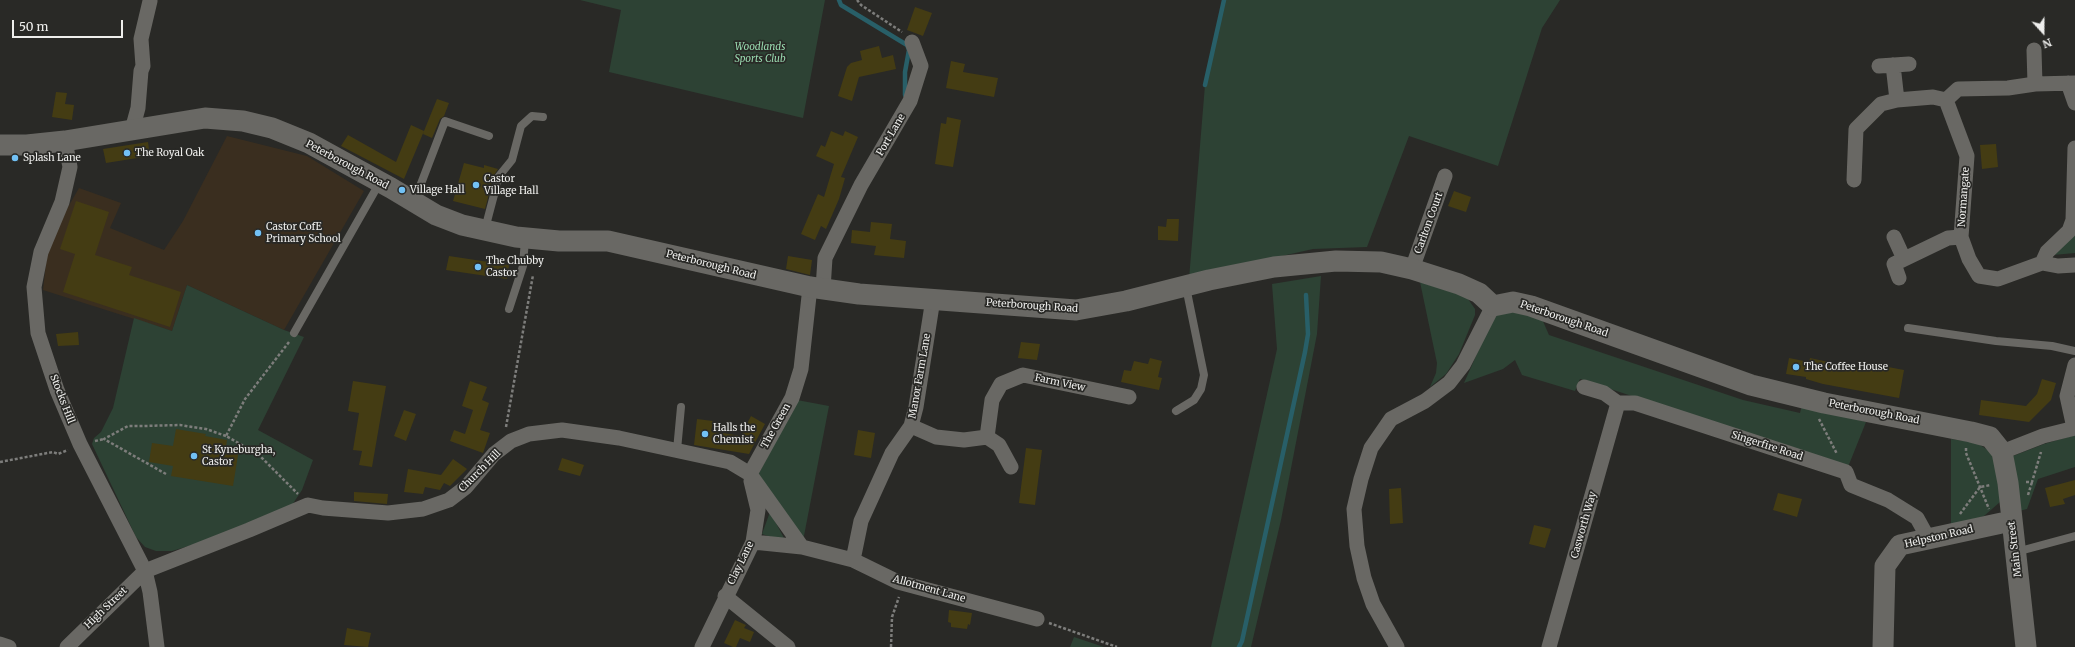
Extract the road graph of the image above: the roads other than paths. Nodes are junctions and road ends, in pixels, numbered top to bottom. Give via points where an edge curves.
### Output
1 (150, 1) dead end
2 (912, 42) road end
3 (2034, 50) dead end
4 (1909, 64) dead end
5 (2071, 83) edge
6 (2035, 84) junction
7 (1897, 100) junction
8 (1946, 100) junction
9 (2075, 102) edge
10 (543, 117) dead end
11 (132, 130) junction
12 (489, 136) dead end
13 (65, 141) junction
14 (0, 145) edge
15 (2075, 148) edge
16 (1445, 176) dead end
17 (1854, 180) dead end
18 (380, 182) junction
19 (414, 202) junction
20 (485, 230) junction
21 (1894, 237) dead end
22 (1961, 237) junction
23 (525, 238) junction
24 (1904, 259) junction
25 (2042, 263) junction
26 (2075, 265) edge
27 (1412, 269) junction
28 (1899, 278) dead end
29 (1186, 286) junction
30 (816, 288) junction
31 (933, 299) junction
32 (1492, 306) junction
33 (509, 309) dead end
34 (1908, 328) dead end
35 (294, 333) road end
36 (2075, 351) edge
37 (2075, 365) edge
38 (1584, 387) dead end
39 (1129, 397) dead end
40 (1618, 403) junction
41 (681, 407) dead end
42 (1176, 411) dead end
43 (911, 426) junction
44 (2075, 428) edge
45 (987, 437) junction
46 (677, 450) junction
47 (2002, 452) junction
48 (1011, 467) dead end
49 (750, 474) junction
50 (2003, 522) junction
51 (1937, 536) junction
52 (2075, 536) edge
53 (753, 542) junction
54 (802, 547) junction
55 (2015, 553) junction
56 (853, 560) junction
57 (145, 571) junction
58 (725, 596) junction
59 (1036, 619) road end
60 (0, 644) edge
61 (9, 647) edge
62 (67, 647) edge
63 (158, 647) edge
64 (702, 647) edge
65 (788, 647) edge
66 (1397, 647) edge
67 (1549, 647) edge
68 (1883, 647) edge
69 (2026, 647) edge

1 - 11 street via 141,39 143,66 138,108
2 - 30 street, Port Lane via 921,66 910,102 861,186 825,258
3 - 6 street
4 - 7 street via 1886,66
5 - 6 street
5 - 9 street
6 - 8 street via 2008,88 1958,89
7 - 8 street via 1933,97
7 - 17 street via 1881,104 1856,129
8 - 22 street, Normangate via 1967,156
10 - 20 lane via 532,116 521,126 512,160 499,176
11 - 13 street, Peterborough Road
11 - 18 street, Peterborough Road via 205,118 243,121 272,128 309,143
12 - 19 lane via 445,121
13 - 14 street, Peterborough Road
13 - 57 street, Stocks Hill via 70,167 62,202 41,252 34,287 38,333 57,390 80,444
15 - 25 street via 2073,220 2069,231 2047,252
16 - 27 street, Carlton Court
18 - 19 street, Peterborough Road
18 - 35 lane
19 - 20 street, Peterborough Road via 436,215
20 - 23 street, Peterborough Road
21 - 24 street
22 - 24 street via 1948,238
22 - 25 street, Normangate via 1979,276 1998,279
23 - 30 street, Peterborough Road via 608,241
23 - 33 lane via 523,266
24 - 28 street via 1894,264
25 - 26 street, Normangate via 2058,266
27 - 29 street, Peterborough Road via 1381,262 1336,261 1274,267
27 - 32 street, Peterborough Road via 1480,293
29 - 31 street, Peterborough Road via 1076,310
29 - 42 lane via 1204,375 1201,389 1194,400
30 - 31 street, Peterborough Road
30 - 49 street, The Green via 801,369 792,398
31 - 43 street, Manor Farm Lane
32 - 47 street, Peterborough Road via 1513,302 1531,306 1751,385 1966,431 1990,438
32 - 66 street via 1463,365 1449,383 1425,401 1391,419 1371,448 1360,479 1354,509 1357,546 1372,604
34 - 36 lane
37 - 44 street via 2067,396
38 - 40 street via 1604,393
39 - 45 street, Farm View via 1023,375 1001,384 992,400
40 - 51 street, Singerfire Road via 1635,403 1846,472 1851,485 1888,500 1917,518
40 - 67 street, Casworth Way
41 - 46 lane
43 - 45 street via 936,437 964,440
43 - 56 street, Manor Farm Lane via 892,454 861,520
44 - 47 street via 2043,436
45 - 48 street via 999,445
46 - 49 street, Church Hill via 730,462
46 - 57 street, Church Hill via 562,430 530,434 511,441 494,454 466,487 449,500 423,509 388,513 308,505
47 - 50 street, Main Street
49 - 53 street, Clay Lane via 758,510
49 - 54 street
50 - 51 street, Helpston Road
50 - 55 street, Main Street
51 - 68 street, Helpston Road via 1900,545 1885,566
52 - 55 lane
53 - 54 street, Allotment Lane
53 - 58 street, Clay Lane
54 - 56 street, Allotment Lane
55 - 69 street, Main Street
56 - 59 street, Allotment Lane via 904,584
57 - 62 street, High Street
57 - 63 street, Stocks Hill
58 - 64 street, Clay Lane
58 - 65 street
60 - 61 street

